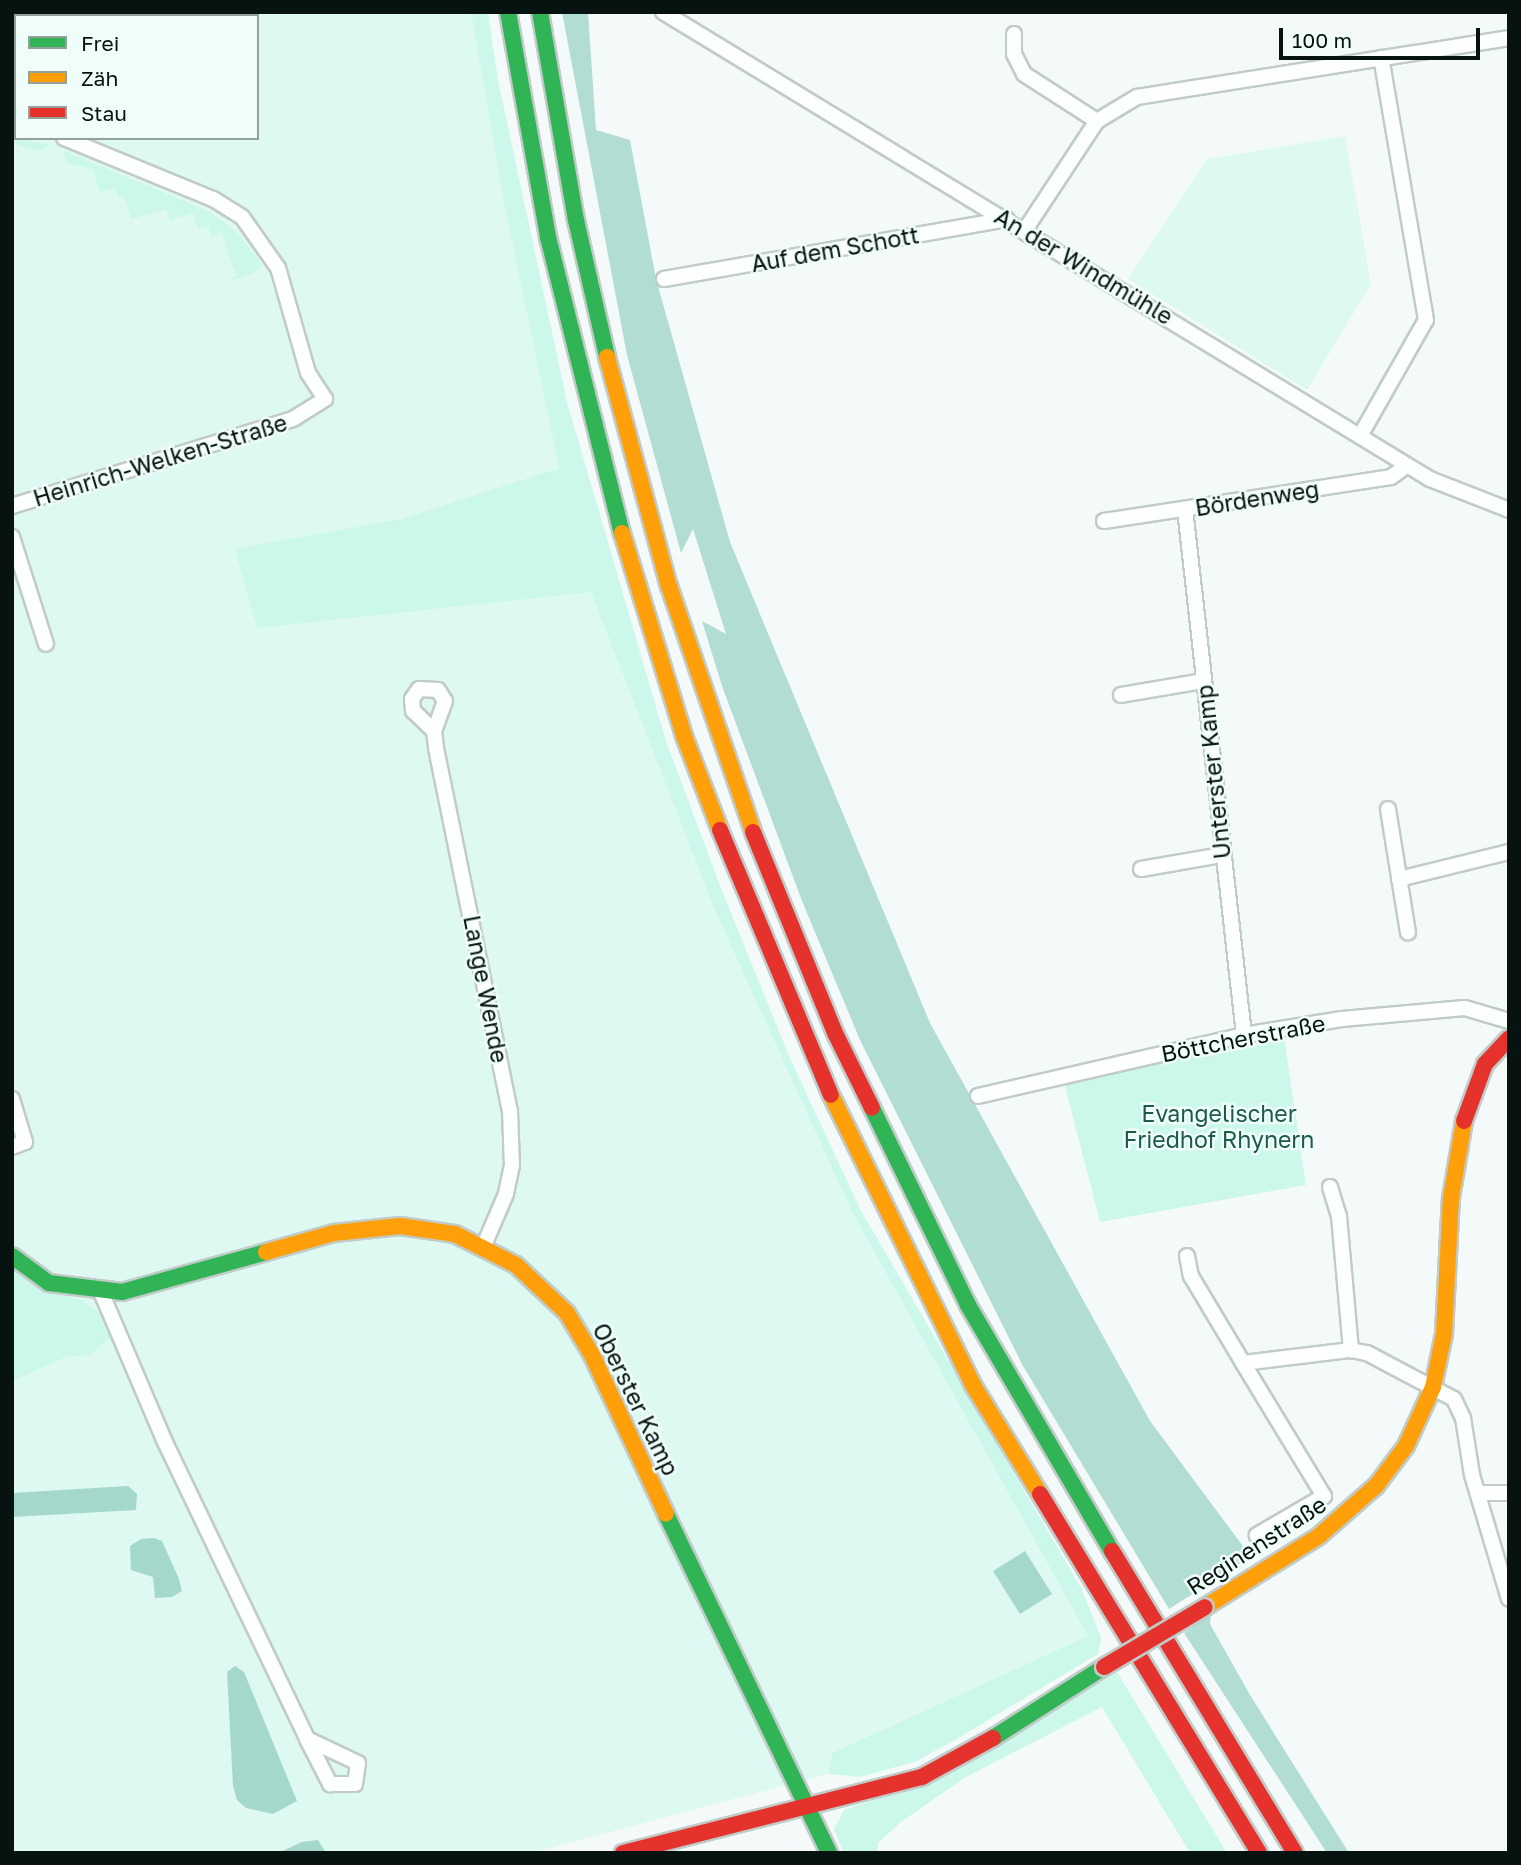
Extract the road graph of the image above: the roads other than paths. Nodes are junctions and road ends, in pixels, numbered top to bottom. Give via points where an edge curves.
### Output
1 (508, 12) edge
2 (540, 12) edge
3 (663, 12) edge
4 (1014, 34) dead end
5 (1509, 37) edge
6 (1381, 58) junction
7 (1097, 121) junction
8 (69, 140) edge
9 (1007, 219) junction
10 (1025, 230) junction
11 (664, 279) dead end
12 (1360, 436) junction
13 (1406, 466) junction
14 (12, 506) edge
15 (1185, 509) junction
16 (1509, 510) edge
17 (1104, 521) dead end
18 (12, 537) edge
19 (46, 645) dead end
20 (1203, 681) junction
21 (1121, 695) dead end
22 (434, 731) dead end
23 (1388, 809) dead end
24 (1509, 852) edge
25 (1221, 855) junction
26 (1141, 869) dead end
27 (1399, 879) junction
28 (1408, 932) dead end
29 (1509, 1021) edge
30 (1244, 1035) junction
31 (1509, 1038) edge
32 (978, 1096) dead end
33 (12, 1099) edge
34 (12, 1147) edge
35 (1330, 1187) dead end
36 (484, 1245) junction
37 (12, 1256) edge
38 (1188, 1256) dead end
39 (101, 1292) junction
40 (1351, 1350) junction
41 (1243, 1363) junction
42 (1433, 1387) junction
43 (1478, 1493) junction
44 (1509, 1493) edge
45 (1257, 1535) dead end
46 (1509, 1599) edge
47 (307, 1739) dead end
48 (804, 1808) junction
49 (623, 1853) edge
50 (829, 1853) edge
51 (1259, 1853) edge
52 (1295, 1853) edge

1 - 51 main road via 548,237 608,487 684,736 739,880 811,1055 974,1385
2 - 52 main road via 576,220 624,421 696,673 764,864 836,1035 968,1305
3 - 9 street, An der Windmühle
4 - 7 street via 1014,54 1024,74
5 - 6 street
6 - 7 street via 1137,97
6 - 12 street via 1426,312 1424,328
7 - 10 street
8 - 14 street, Heinrich-Welken-Straße via 213,199 242,217 278,268 308,373 325,399 293,419
9 - 10 street, An der Windmühle
9 - 11 street, Auf dem Schott
10 - 12 street, An der Windmühle
12 - 13 street, An der Windmühle
13 - 15 street, Bördenweg via 1391,477
13 - 16 street, An der Windmühle
15 - 17 street, Bördenweg
15 - 20 street, Unterster Kamp
18 - 19 street
20 - 21 street
20 - 25 street, Unterster Kamp
22 - 36 street, Lange Wende via 510,1111 512,1166 506,1194
23 - 27 street
24 - 27 street
25 - 26 street
25 - 30 street, Unterster Kamp
27 - 28 street
29 - 30 street, Böttcherstraße via 1465,1008 1422,1009
30 - 32 street, Böttcherstraße
31 - 42 main road, Reginenstraße via 1485,1064 1465,1114 1451,1198 1444,1334
33 - 34 street via 25,1142
35 - 40 street via 1339,1216
36 - 39 main road, Oberster Kamp via 422,1227 375,1227 321,1236 146,1287
36 - 48 main road, Oberster Kamp via 541,1286 567,1314 592,1354
37 - 39 main road, Oberster Kamp via 49,1283
38 - 41 street via 1191,1276
39 - 47 street via 159,1430
40 - 41 street
40 - 42 street via 1381,1357
41 - 45 street via 1324,1496
42 - 43 street via 1460,1408
42 - 48 main road, Reginenstraße, bridge via 1406,1446 1355,1506 1319,1536 966,1755 922,1777
43 - 44 street
43 - 46 street
48 - 49 main road, Reginenstraße
48 - 50 main road, Oberster Kamp

